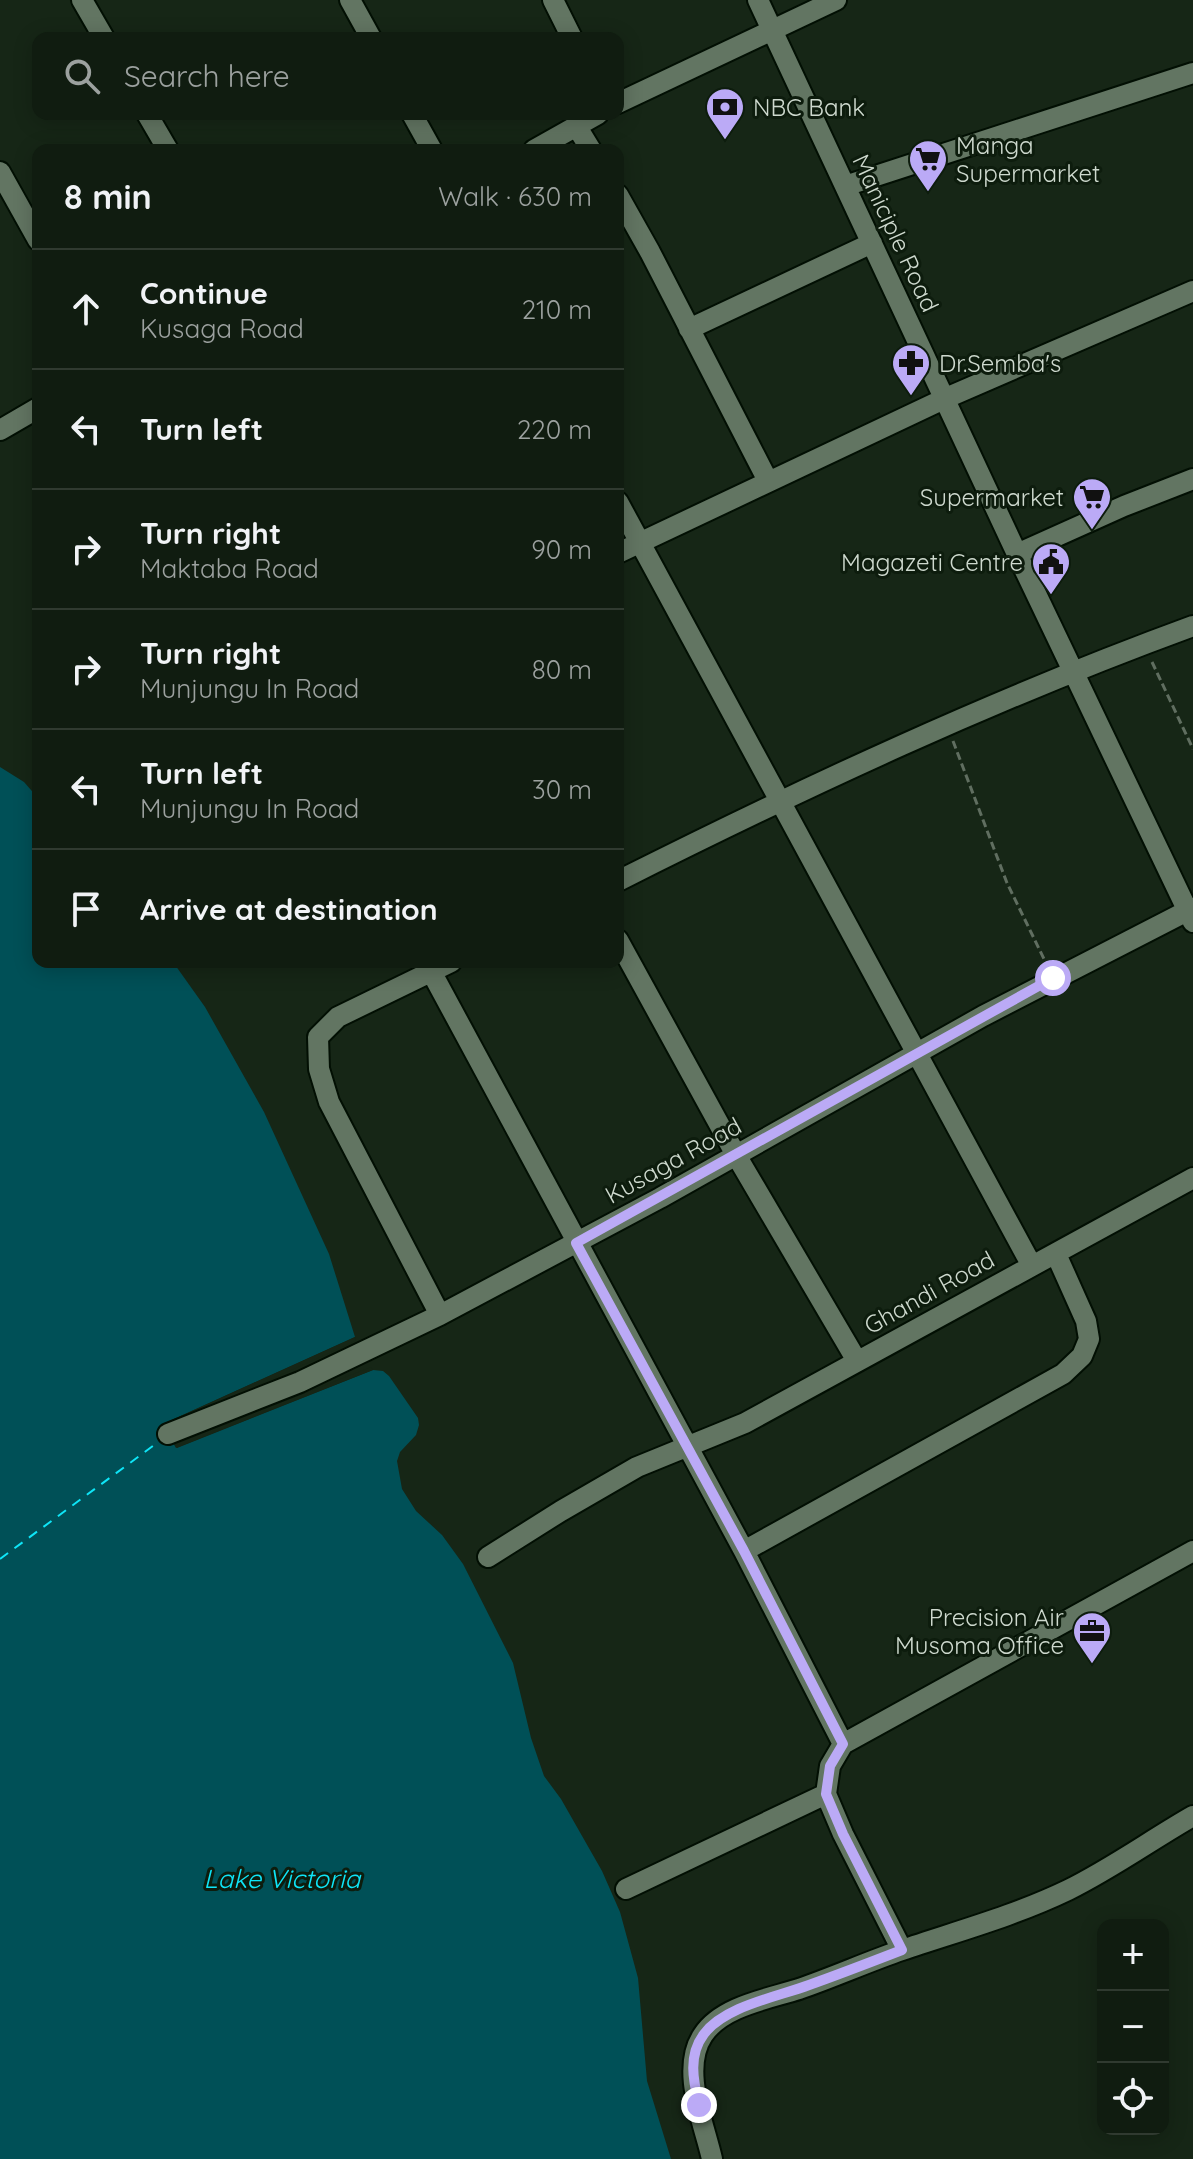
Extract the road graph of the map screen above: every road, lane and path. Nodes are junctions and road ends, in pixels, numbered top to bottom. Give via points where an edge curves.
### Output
1 (82, 0) edge
2 (350, 0) edge
3 (553, 0) edge
4 (758, 0) edge
5 (836, 0) edge
6 (772, 29) junction
7 (101, 32) edge
8 (368, 32) edge
9 (569, 32) edge
10 (1193, 73) edge
11 (624, 100) edge
12 (150, 120) edge
13 (415, 120) edge
14 (588, 120) edge
15 (577, 127) junction
16 (164, 144) edge
17 (429, 144) edge
18 (545, 144) edge
19 (587, 144) edge
20 (0, 172) edge
21 (845, 186) junction
22 (624, 206) edge
23 (32, 229) edge
24 (872, 243) junction
25 (1193, 291) edge
26 (689, 329) junction
27 (946, 398) junction
28 (32, 411) edge
29 (0, 430) edge
30 (1193, 479) edge
31 (768, 481) junction
32 (624, 513) edge
33 (639, 542) junction
34 (624, 550) edge
35 (1017, 554) junction
36 (1193, 626) edge
37 (1143, 644) junction
38 (1075, 672) junction
39 (947, 727) junction
40 (1193, 749) edge
41 (782, 801) junction
42 (624, 878) edge
43 (1191, 913) edge
44 (624, 951) edge
45 (426, 968) edge
46 (429, 968) edge
47 (1053, 978) junction
48 (916, 1054) junction
49 (736, 1155) junction
50 (1193, 1178) edge
51 (576, 1243) junction
52 (1056, 1254) junction
53 (1032, 1266) junction
54 (440, 1315) junction
55 (857, 1361) junction
56 (168, 1434) dead end
57 (688, 1447) junction
58 (744, 1551) junction
59 (1193, 1551) edge
60 (488, 1557) dead end
61 (843, 1744) junction
62 (826, 1794) junction
63 (1193, 1816) edge
64 (626, 1889) dead end
65 (902, 1950) junction
66 (712, 2159) edge

1 - 7 street
2 - 8 street
3 - 9 street
4 - 6 street, Maniciple Road
5 - 6 street
6 - 11 street
6 - 21 street, Maniciple Road
10 - 21 street
12 - 16 street
13 - 17 street
14 - 15 street
15 - 18 street
15 - 19 street
20 - 23 street
21 - 24 street, Maniciple Road
22 - 26 street
24 - 26 street
24 - 27 street, Maniciple Road
25 - 27 street
26 - 31 street
27 - 31 street
27 - 35 street, Maniciple Road
28 - 29 street
30 - 35 street
31 - 33 street
32 - 33 street
33 - 34 street
33 - 41 street
35 - 38 street, Maniciple Road
36 - 37 street
37 - 38 street
37 - 40 path
38 - 39 street
38 - 43 street, Maniciple Road
39 - 41 street
39 - 47 path via 1007,883
41 - 42 street
41 - 48 street
43 - 47 street, Kusaga Road
44 - 49 street
45 - 54 street via 338,1017 318,1037 319,1069 329,1102
46 - 51 street
47 - 48 street, Kusaga Road
48 - 49 street, Kusaga Road
48 - 53 street
49 - 51 street, Kusaga Road
49 - 55 street
50 - 52 street, Ghandi Road
51 - 54 street, Kusaga Road
51 - 57 street
52 - 53 street, Ghandi Road
52 - 58 street via 1086,1321 1089,1339 1082,1356 1063,1374
53 - 55 street, Ghandi Road
54 - 56 street, Kusaga Road via 300,1382
55 - 57 street, Ghandi Road via 745,1423
57 - 58 street
57 - 60 street, Ghandi Road via 637,1467
58 - 61 street
59 - 61 street
61 - 62 street via 830,1766
62 - 64 street
62 - 65 street
63 - 65 street via 1067,1890
65 - 66 street via 714,2022 694,2054 692,2076

